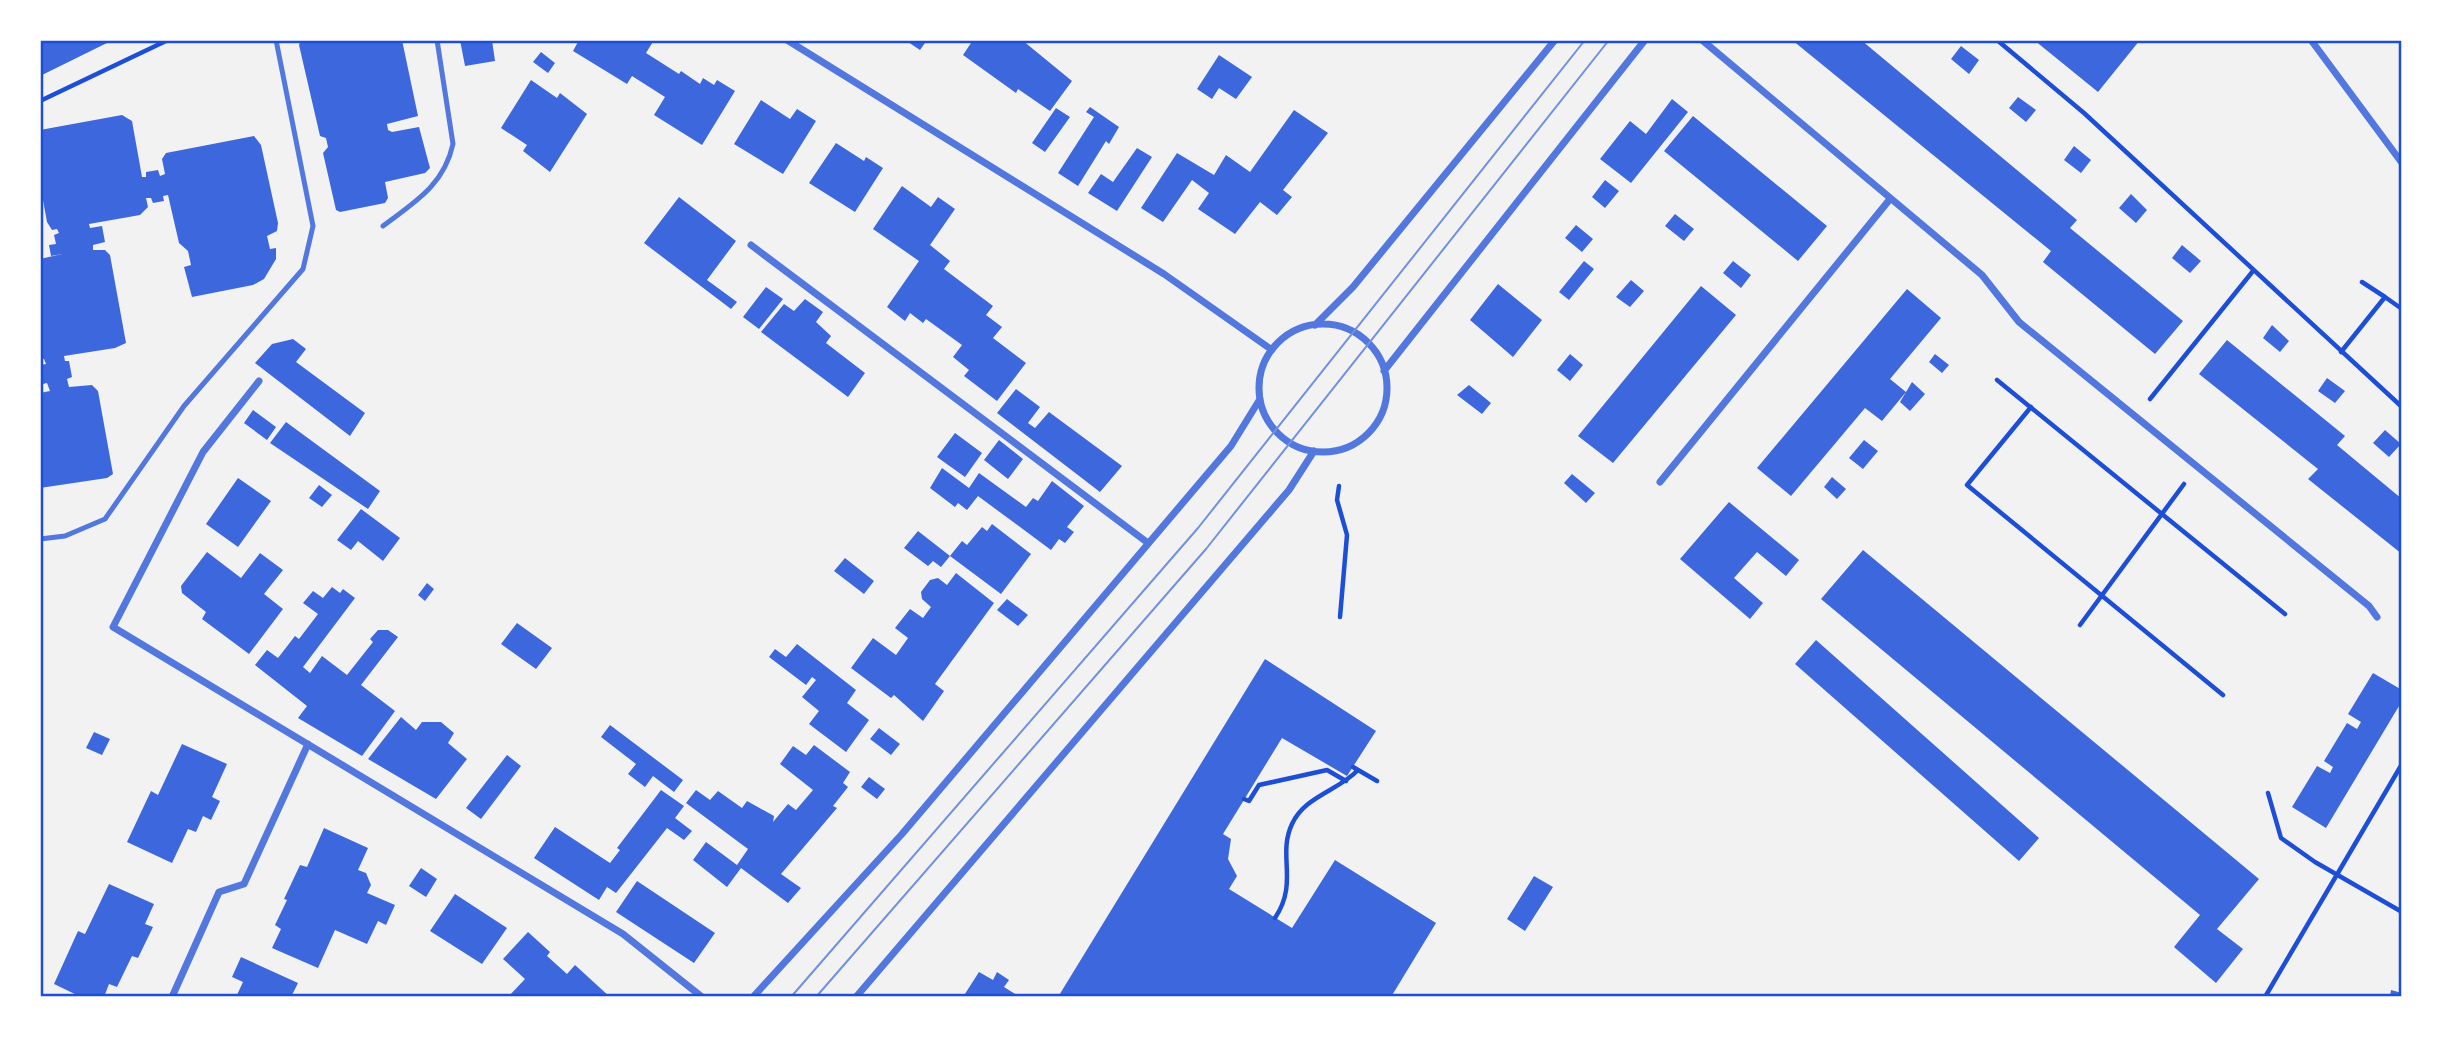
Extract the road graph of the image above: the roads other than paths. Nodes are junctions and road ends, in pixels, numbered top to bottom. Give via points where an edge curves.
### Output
1 (276, 40) edge
2 (437, 40) edge
3 (787, 40) edge
4 (1555, 40) edge
5 (1645, 40) edge
6 (1702, 40) edge
7 (2311, 40) edge
8 (2402, 163) edge
9 (1890, 199) junction
10 (383, 226) dead end
11 (751, 245) dead end
12 (1315, 325) junction
13 (1272, 350) junction
14 (1384, 371) junction
15 (259, 381) dead end
16 (1260, 399) junction
17 (1314, 451) junction
18 (1660, 482) dead end
19 (40, 539) edge
20 (1148, 543) junction
21 (2377, 617) dead end
22 (308, 744) junction
23 (172, 997) edge
24 (702, 997) edge
25 (753, 997) edge
26 (856, 997) edge

1 - 19 lane via 313,226 303,269 184,405 105,519 65,536
2 - 10 lane via 451,155 430,191
3 - 13 street via 1164,274
4 - 12 street via 1353,287
5 - 14 street
6 - 9 street
7 - 8 street
9 - 18 street
9 - 21 street via 1982,275 2019,322
11 - 20 street
12 - 13 street via 1294,331
12 - 14 street via 1338,327 1359,336 1374,350
13 - 16 street via 1262,370
14 - 17 street via 1385,401 1371,430 1349,446
15 - 22 street via 203,452 113,627
16 - 17 street via 1281,437
16 - 20 street via 1231,446
17 - 26 street via 1289,490
20 - 25 street via 902,834
22 - 23 street via 244,884 219,892
22 - 24 street via 623,934

